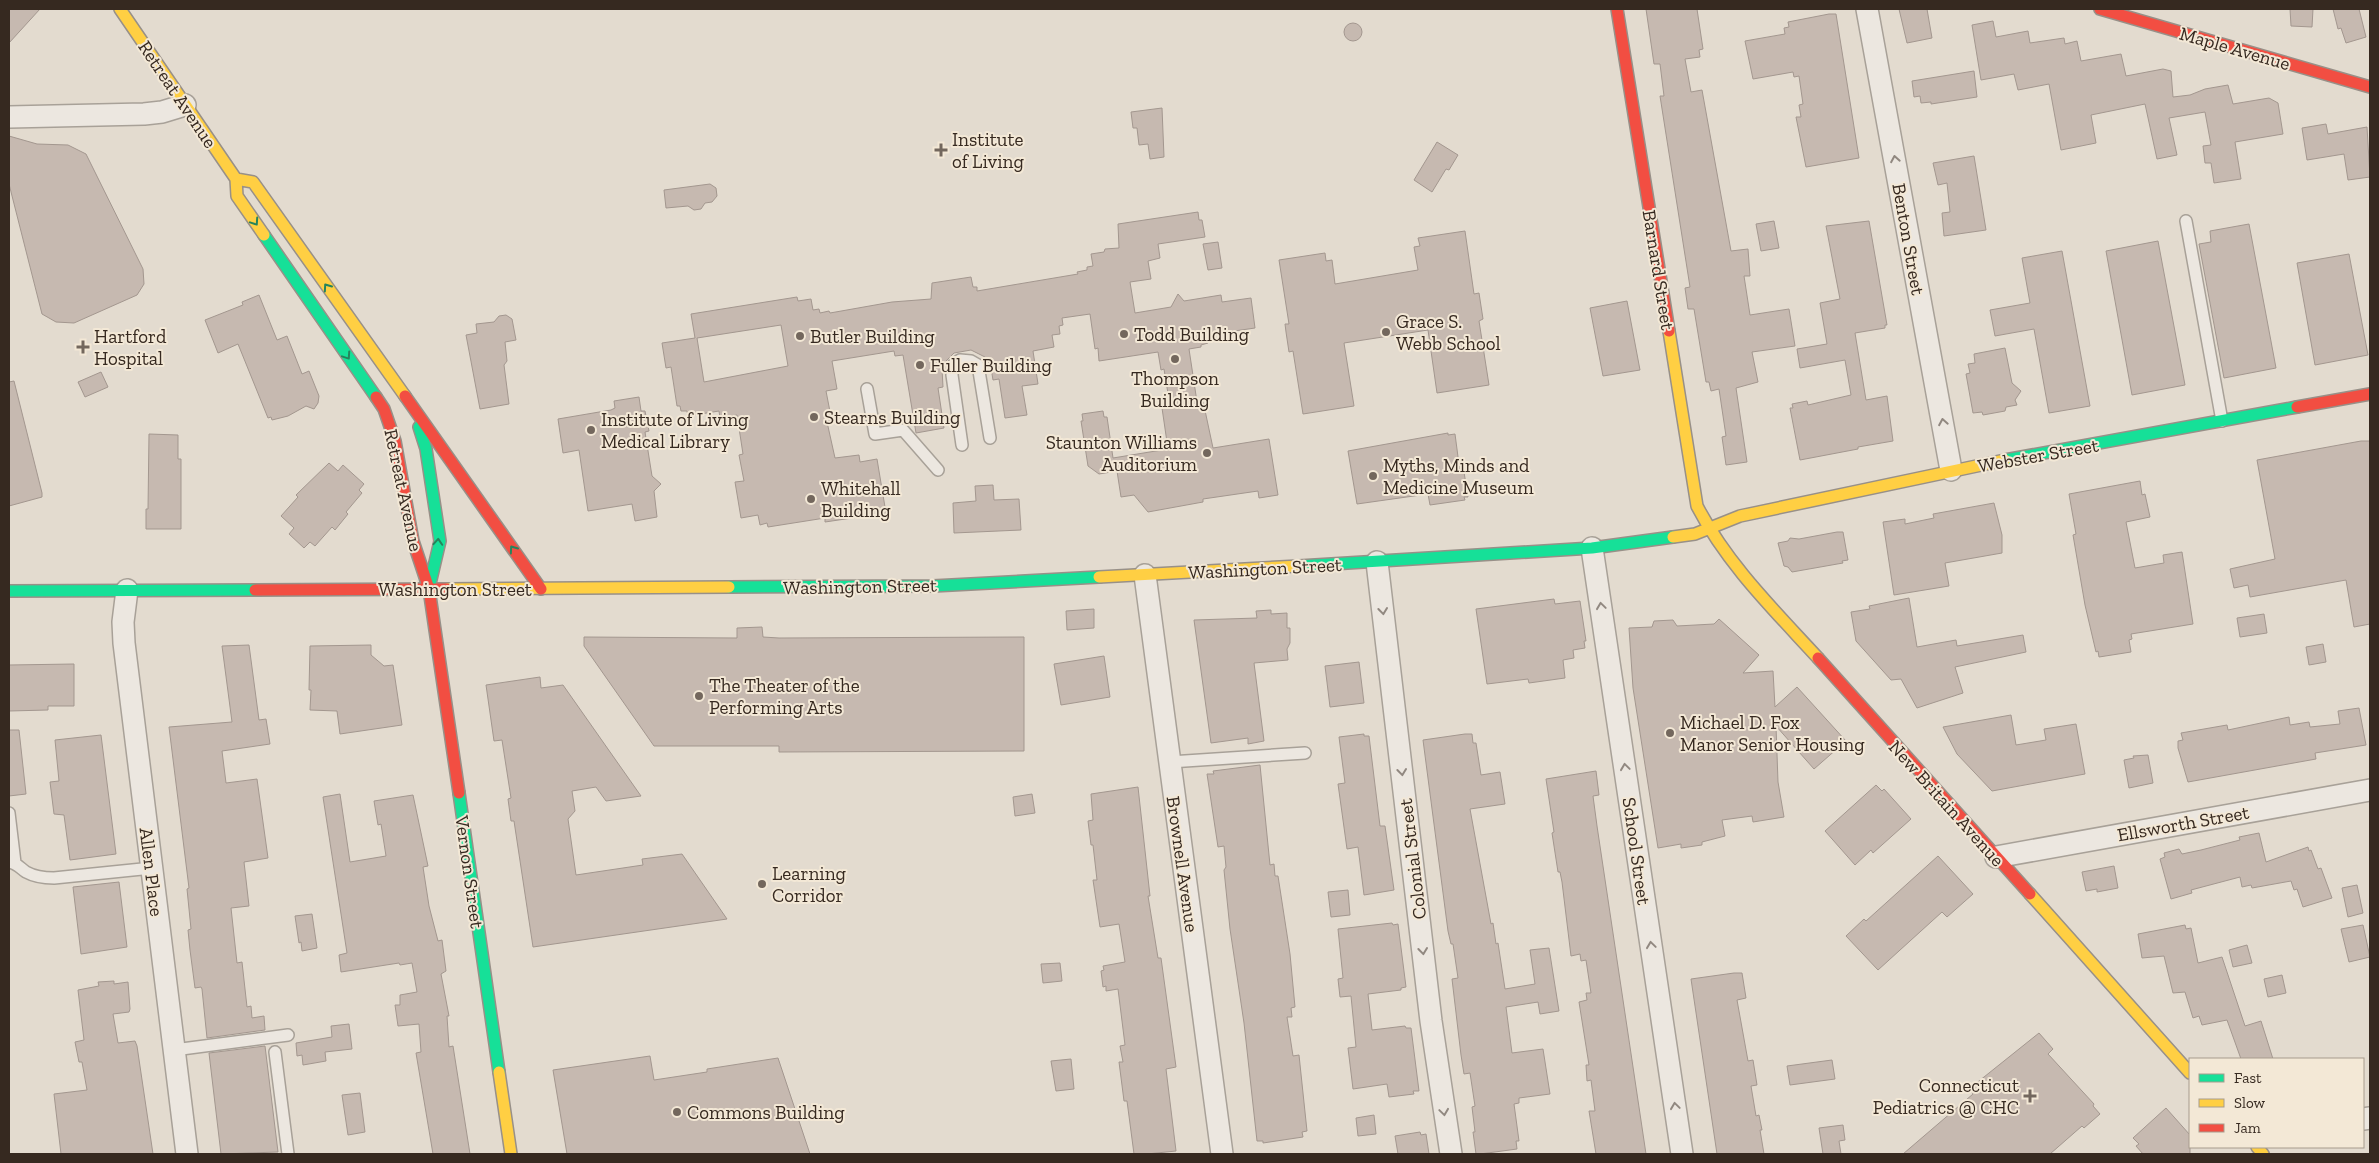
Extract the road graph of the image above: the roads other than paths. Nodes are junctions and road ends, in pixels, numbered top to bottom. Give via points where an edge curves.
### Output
1 (120, 9) edge
2 (1617, 9) edge
3 (1868, 9) edge
4 (2100, 9) edge
5 (2370, 87) edge
6 (185, 105) junction
7 (9, 116) edge
8 (236, 179) junction
9 (2186, 221) dead end
10 (868, 389) dead end
11 (2370, 394) edge
12 (406, 398) junction
13 (2222, 421) junction
14 (990, 438) dead end
15 (962, 445) dead end
16 (938, 470) dead end
17 (1951, 470) junction
18 (1709, 529) junction
19 (1592, 548) junction
20 (1377, 562) junction
21 (1145, 574) junction
22 (429, 589) junction
23 (542, 589) junction
24 (127, 590) junction
25 (9, 591) edge
26 (1305, 753) dead end
27 (1170, 762) junction
28 (2370, 790) edge
29 (9, 813) edge
30 (1996, 857) junction
31 (12, 863) edge
32 (152, 868) junction
33 (288, 1035) dead end
34 (174, 1050) junction
35 (275, 1052) dead end
36 (2189, 1072) edge
37 (186, 1154) edge
38 (288, 1154) edge
39 (511, 1154) edge
40 (1222, 1154) edge
41 (1451, 1154) edge
42 (1682, 1154) edge

1 - 6 main road, Retreat Avenue
2 - 18 main road, Barnard Street via 1697,506
17 -> 3 street, Benton Street
4 - 5 main road, Maple Avenue
6 - 7 street via 144,114
6 - 8 main road, Retreat Avenue
12 -> 8 main road, Retreat Avenue via 253,182
8 -> 22 main road, Retreat Avenue via 237,196 384,410 400,456 414,544
9 - 13 lane
10 - 16 lane via 875,434 903,430
11 - 13 main road, Webster Street
22 -> 12 main road, Retreat Avenue via 440,541 426,449
23 -> 12 main road, Retreat Avenue
13 - 17 main road, Webster Street
14 - 15 lane via 978,366 971,361 960,360 953,365 952,375
17 - 18 main road, Webster Street via 1740,516
18 - 19 main road, Washington Street via 1695,534
18 - 30 main road, New Britain Avenue via 1741,573
19 - 20 main road, Washington Street
42 -> 19 street, School Street
20 - 21 main road, Washington Street
20 -> 41 street, Colonial Street via 1431,1021
21 - 23 main road, Washington Street via 933,586
21 - 27 street, Brownell Avenue
22 - 23 main road, Washington Street
22 - 24 main road, Washington Street
22 - 39 main road, Vernon Street
24 - 25 main road, Washington Street
24 - 32 street, Allen Place via 124,643
26 - 27 lane
27 - 40 street, Brownell Avenue
28 - 30 street, Ellsworth Street
29 - 31 lane
30 - 36 main road, New Britain Avenue
31 - 32 lane via 40,877 54,878
32 - 34 street, Allen Place
33 - 34 lane
34 - 37 street, Allen Place
35 - 38 lane

